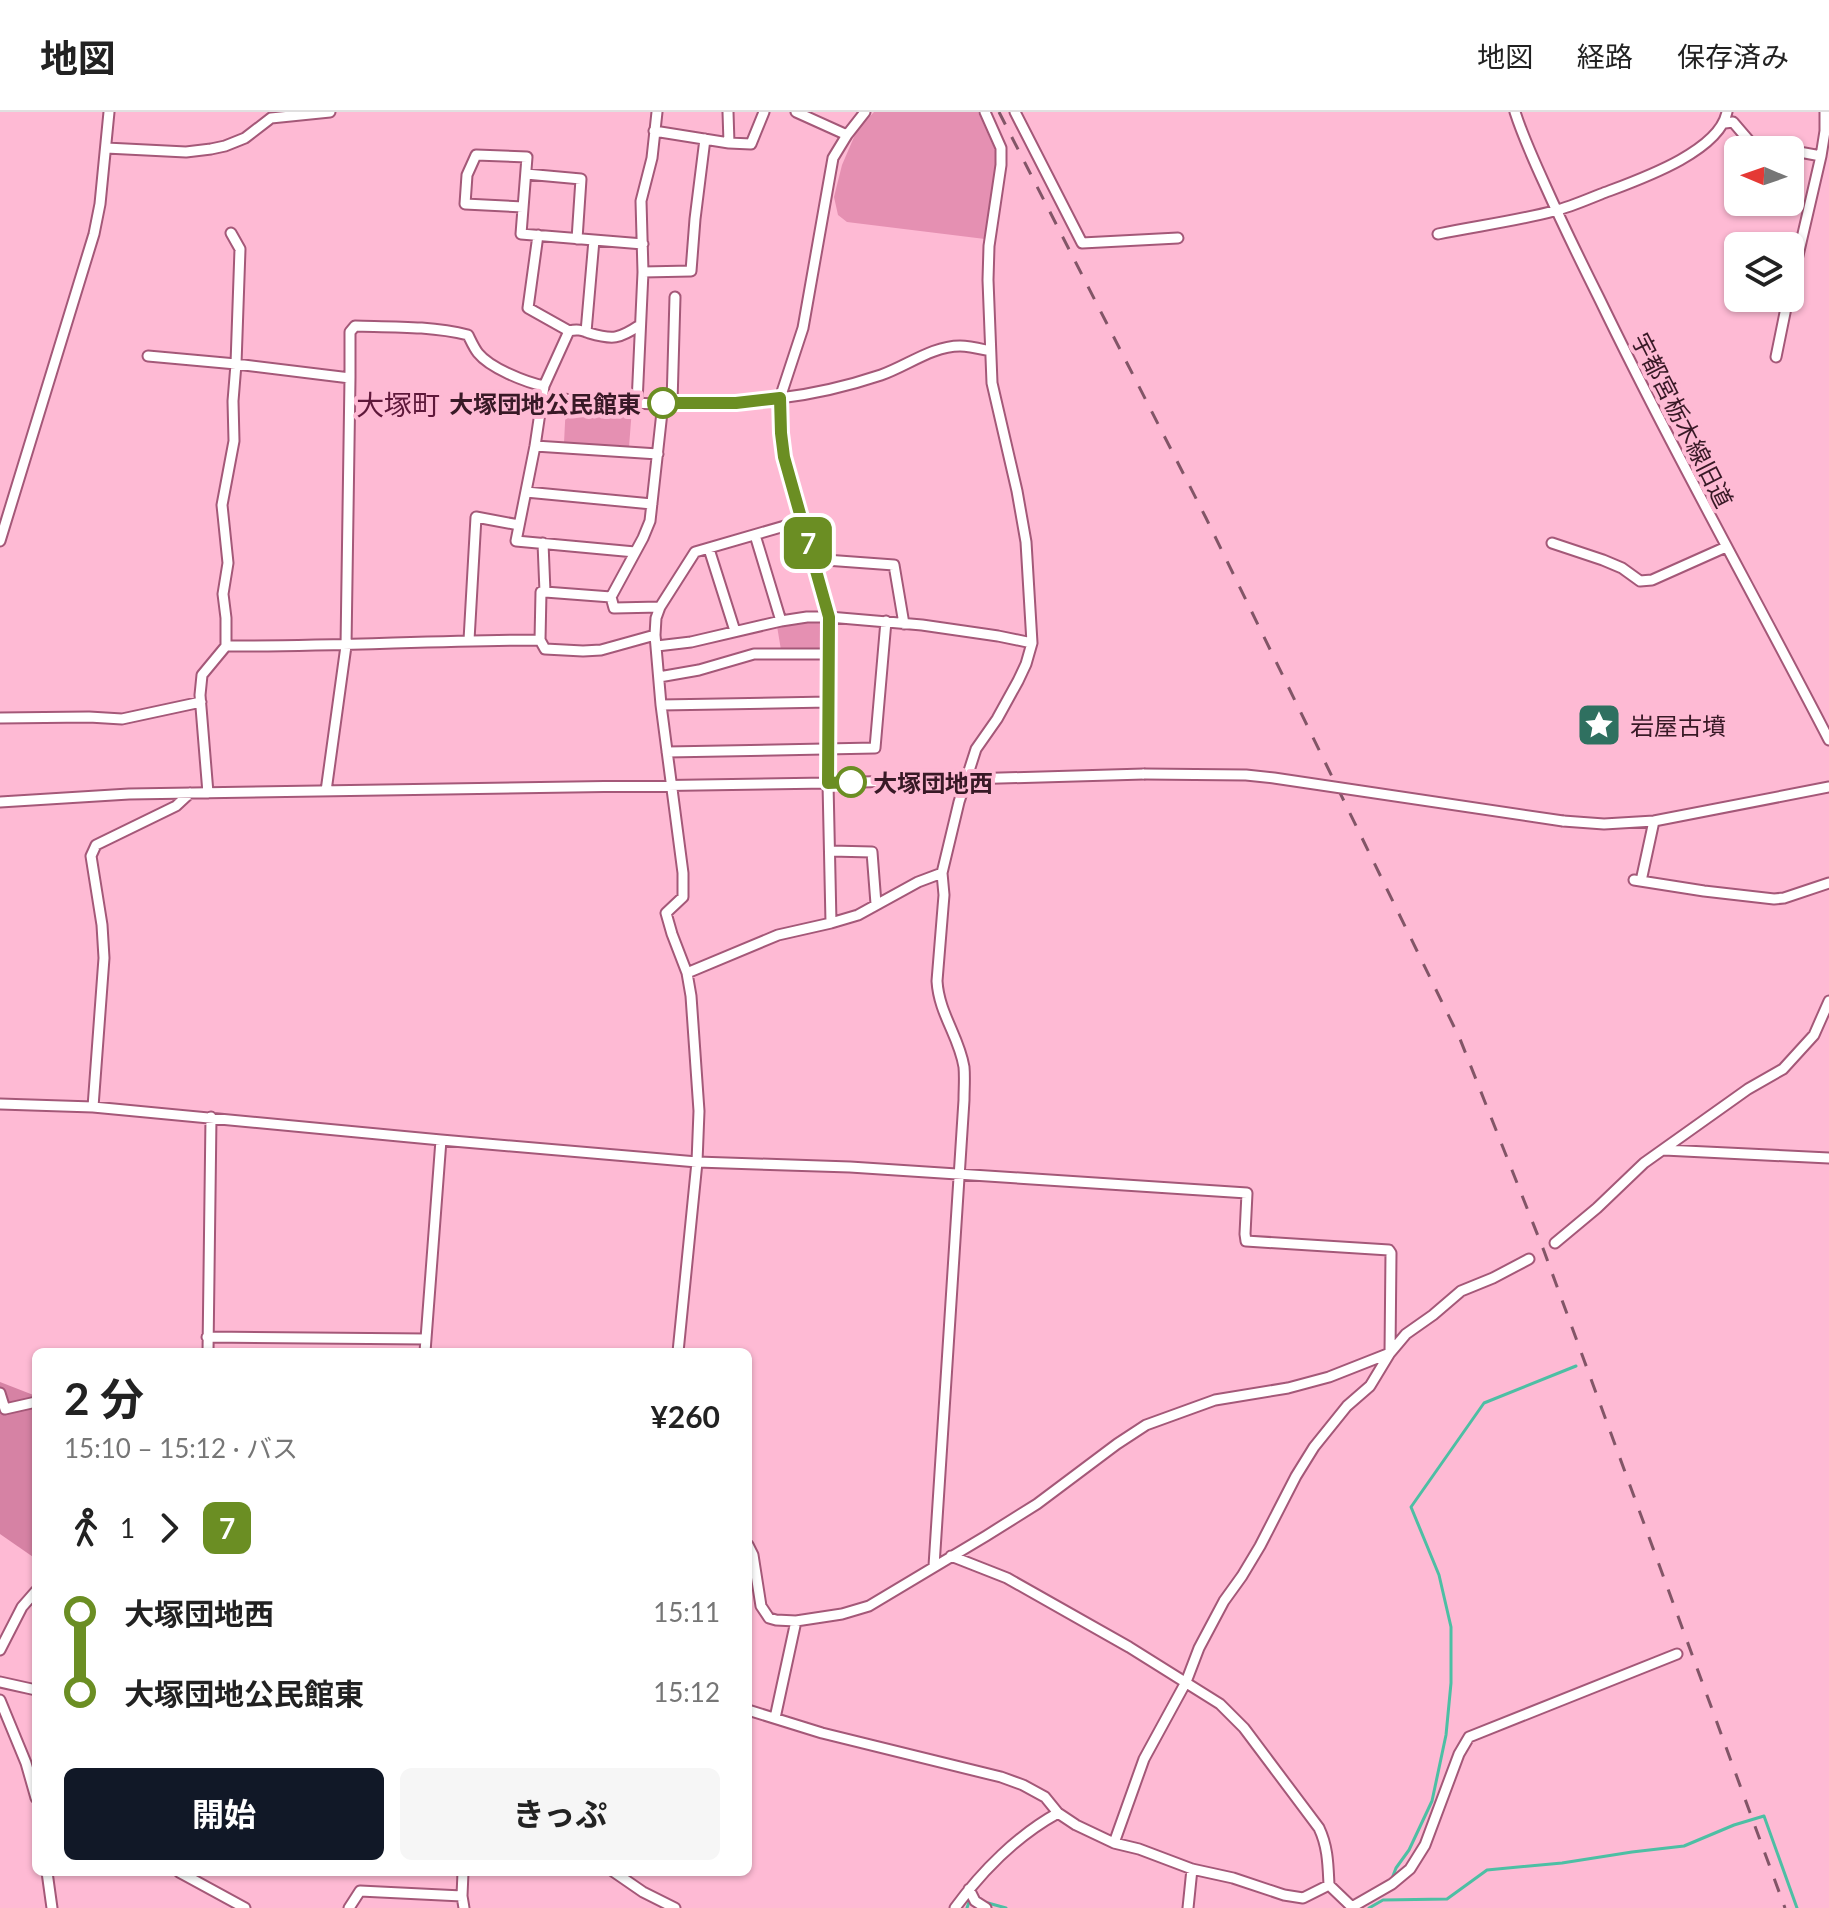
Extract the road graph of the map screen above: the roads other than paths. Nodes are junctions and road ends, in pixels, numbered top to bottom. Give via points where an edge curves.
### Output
1 (109, 112) edge
2 (330, 112) edge
3 (657, 112) edge
4 (728, 112) edge
5 (764, 112) edge
6 (796, 112) edge
7 (865, 112) edge
8 (985, 112) edge
9 (1015, 112) edge
10 (1515, 112) edge
11 (1825, 112) edge
12 (271, 115) edge
13 (1726, 117) edge
14 (654, 131) junction
15 (1827, 131) edge
16 (847, 135) junction
17 (705, 139) junction
18 (729, 143) junction
19 (106, 148) junction
20 (1821, 156) junction
21 (526, 174) junction
22 (523, 207) junction
23 (1557, 211) junction
24 (1803, 232) edge
25 (231, 233) dead end
26 (1438, 234) dead end
27 (538, 235) junction
28 (1178, 238) dead end
29 (577, 239) junction
30 (594, 240) junction
31 (643, 244) junction
32 (643, 272) junction
33 (675, 297) dead end
34 (1785, 312) edge
35 (640, 325) junction
36 (569, 331) junction
37 (586, 332) junction
38 (990, 351) junction
39 (148, 356) dead end
40 (1776, 357) dead end
41 (236, 364) junction
42 (350, 378) junction
43 (544, 386) junction
44 (542, 398) junction
45 (780, 398) junction
46 (637, 403) junction
47 (668, 403) junction
48 (535, 446) junction
49 (658, 454) junction
50 (526, 492) junction
51 (652, 504) junction
52 (802, 521) junction
53 (519, 525) junction
54 (755, 535) junction
55 (0, 541) edge
56 (543, 543) junction
57 (1552, 543) dead end
58 (1726, 547) junction
59 (709, 549) junction
60 (635, 552) junction
61 (812, 559) junction
62 (545, 592) junction
63 (611, 597) junction
64 (660, 607) junction
65 (829, 617) junction
66 (781, 621) junction
67 (886, 621) junction
68 (904, 624) junction
69 (735, 631) junction
70 (655, 635) junction
71 (469, 640) junction
72 (540, 640) junction
73 (1032, 643) junction
74 (226, 646) junction
75 (346, 646) junction
76 (657, 646) junction
77 (829, 654) junction
78 (659, 677) junction
79 (201, 702) junction
80 (829, 702) junction
81 (661, 705) junction
82 (0, 718) edge
83 (1829, 740) edge
84 (829, 748) junction
85 (667, 752) junction
86 (965, 779) junction
87 (828, 783) junction
88 (671, 785) junction
89 (1829, 787) edge
90 (326, 791) junction
91 (190, 793) junction
92 (208, 793) junction
93 (0, 802) edge
94 (1654, 821) junction
95 (831, 851) junction
96 (942, 873) junction
97 (1829, 883) edge
98 (876, 904) junction
99 (831, 923) junction
100 (687, 973) junction
101 (1829, 1001) edge
102 (0, 1104) edge
103 (93, 1107) junction
104 (211, 1117) junction
105 (441, 1140) junction
106 (1664, 1150) junction
107 (1829, 1158) edge
108 (697, 1162) junction
109 (960, 1173) junction
110 (1555, 1243) dead end
111 (1529, 1259) dead end
112 (207, 1337) junction
113 (426, 1339) junction
114 (208, 1348) edge
115 (425, 1348) edge
116 (678, 1348) edge
117 (1390, 1353) junction
118 (0, 1393) edge
119 (32, 1403) edge
120 (752, 1553) edge
121 (951, 1556) junction
122 (934, 1566) junction
123 (32, 1596) edge
124 (796, 1621) junction
125 (0, 1650) edge
126 (1677, 1654) dead end
127 (0, 1682) edge
128 (1186, 1682) junction
129 (32, 1689) edge
130 (0, 1700) edge
131 (752, 1711) edge
132 (775, 1718) junction
133 (31, 1765) edge
134 (1058, 1813) junction
135 (1114, 1843) junction
136 (1192, 1869) junction
137 (48, 1876) edge
138 (186, 1876) edge
139 (463, 1876) edge
140 (620, 1876) edge
141 (1329, 1885) junction
142 (969, 1889) junction
143 (462, 1896) junction
144 (52, 1908) edge
145 (245, 1908) edge
146 (349, 1908) edge
147 (464, 1908) edge
148 (675, 1908) edge
149 (955, 1908) edge
150 (986, 1908) edge
151 (1188, 1908) edge
152 (1352, 1908) edge

1 - 19 street
2 - 12 street
3 - 14 street
4 - 18 street
5 - 18 street via 751,144
6 - 16 street
7 - 16 street
8 - 38 street via 1001,148 989,246
9 - 28 street via 1082,243
10 - 23 street, 宇都宮栃木線旧道
11 - 15 street
12 - 19 street via 245,138 211,149
13 - 20 street via 1751,143
13 - 23 street via 1710,138 1678,162
14 - 17 street
14 - 31 street via 641,201
15 - 20 street
16 - 45 street via 833,158 803,328
17 - 18 street
17 - 32 street via 691,271
19 - 55 street via 94,234
20 - 24 street
21 - 22 street
21 - 22 street via 527,157 476,155 467,175 465,204
21 - 29 street via 581,179
22 - 27 street via 521,234
23 - 26 street
23 - 58 street, 宇都宮栃木線旧道
25 - 41 street via 240,249
27 - 29 street
27 - 36 street via 528,308
29 - 30 street
30 - 31 street
30 - 37 street
31 - 32 street
32 - 35 street
33 - 47 street
34 - 40 street
35 - 37 street via 620,337
35 - 46 street
36 - 37 street
36 - 43 street
38 - 45 street via 943,348 884,374
38 - 73 street via 1026,542
39 - 41 street
41 - 42 street
41 - 74 street via 234,441 222,505 228,563 223,594
42 - 43 street via 350,332 367,326 468,335 479,354 507,373
42 - 75 street
43 - 44 street
44 - 46 street
44 - 48 street
45 - 47 street
45 - 52 street via 784,457
46 - 47 street
47 - 49 street
48 - 49 street
48 - 50 street
49 - 51 street
50 - 51 street
50 - 53 street
51 - 60 street
52 - 54 street
52 - 61 street
53 - 56 street via 516,541
53 - 71 street via 476,517
54 - 59 street
54 - 66 street
56 - 60 street
56 - 62 street
57 - 58 street via 1622,568 1640,581
58 - 83 street, 宇都宮栃木線旧道
59 - 64 street via 695,552
59 - 69 street
60 - 63 street
61 - 65 street
61 - 68 street via 894,565
62 - 63 street
62 - 72 street
63 - 64 street via 614,608
64 - 70 street
65 - 66 street
65 - 67 street
65 - 77 street
66 - 69 street
67 - 68 street
67 - 84 street via 875,748
68 - 73 street
69 - 76 street
70 - 72 street via 583,651 545,649
70 - 76 street
71 - 72 street
71 - 75 street
73 - 86 street via 1018,681 976,749
74 - 75 street
74 - 79 street via 202,675
75 - 90 street
76 - 78 street
77 - 78 street via 754,654
77 - 80 street
78 - 81 street
79 - 82 street via 122,719
79 - 92 street
80 - 81 street
80 - 84 street
81 - 85 street
84 - 85 street
84 - 87 street
85 - 88 street
86 - 87 street
86 - 94 street, bridge via 1246,775 1563,821
86 - 96 street
87 - 88 street
87 - 95 street
88 - 90 street
88 - 100 street via 683,897 666,913
89 - 94 street
90 - 92 street
91 - 92 street
91 - 93 street
91 - 103 street via 176,806 96,845 91,856 104,958
94 - 97 street via 1638,880 1774,899
95 - 98 street via 872,852
95 - 99 street
96 - 98 street
96 - 109 street via 937,981 964,1069
98 - 99 street
99 - 100 street via 778,935
100 - 108 street via 699,1111
101 - 106 street via 1814,1035 1783,1069
102 - 103 street
103 - 104 street
104 - 105 street
104 - 112 street
105 - 108 street
105 - 113 street
106 - 107 street
106 - 110 street
108 - 109 street
108 - 116 street
109 - 117 street via 1247,1193 1246,1241 1386,1248 1391,1253
109 - 122 street
111 - 117 street via 1461,1291
112 - 113 street
112 - 114 street
113 - 115 street
117 - 121 street via 1329,1377 1215,1400 1146,1425 1037,1504
117 - 128 street via 1370,1386 1347,1406 1296,1476 1215,1617
118 - 119 street via 5,1409
120 - 124 street via 761,1606 769,1618
121 - 122 street
121 - 128 street via 1007,1578
122 - 124 street via 869,1606
123 - 125 street
124 - 132 street
126 - 152 street via 1469,1737 1410,1869
127 - 129 street
128 - 135 street via 1144,1759
128 - 141 street via 1244,1728 1305,1809 1326,1842
130 - 133 street
131 - 132 street
132 - 134 street via 1001,1777 1045,1797
134 - 135 street
134 - 142 street
135 - 136 street
136 - 141 street via 1303,1898
136 - 151 street
137 - 144 street
138 - 145 street
139 - 143 street
140 - 148 street
141 - 152 street
142 - 149 street
142 - 150 street
143 - 146 street via 360,1891
143 - 147 street

